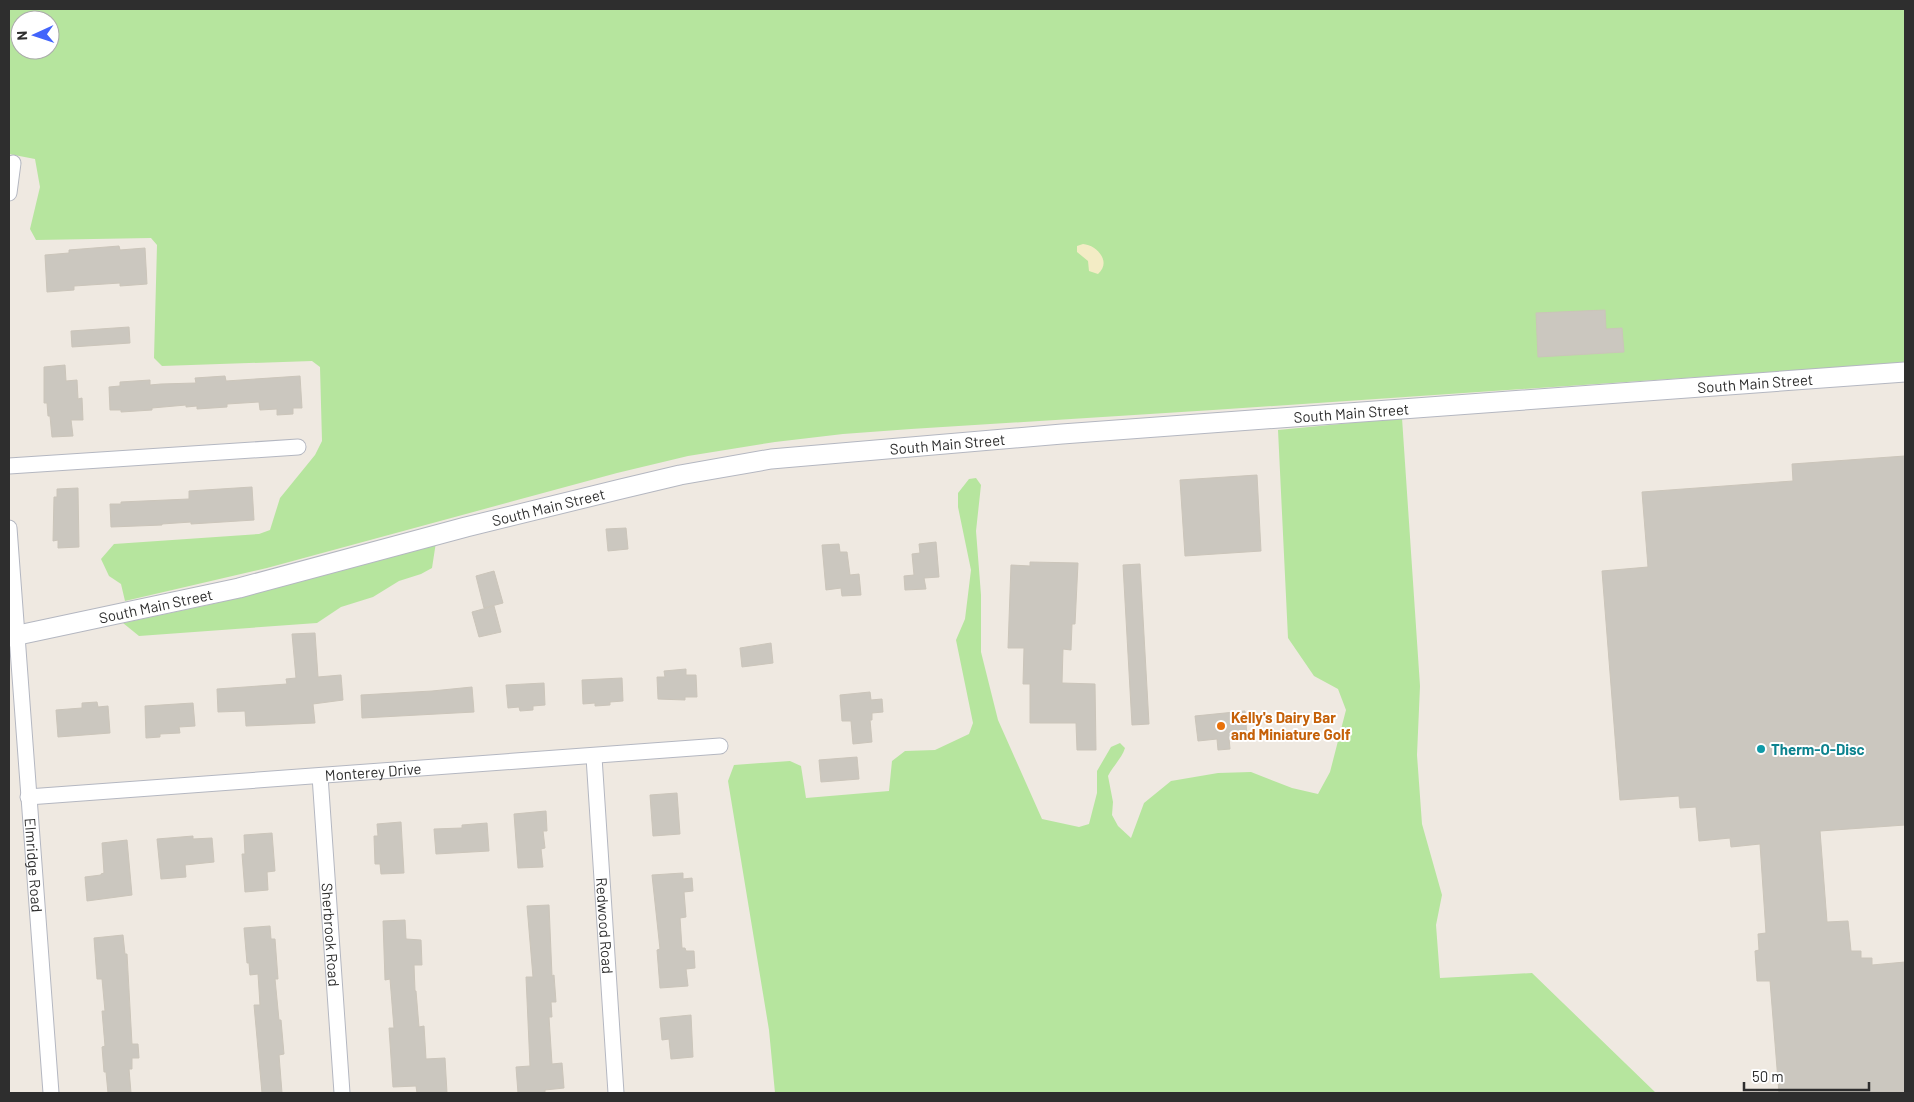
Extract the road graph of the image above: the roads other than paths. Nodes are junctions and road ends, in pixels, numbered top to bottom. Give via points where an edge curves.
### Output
1 (13, 163) dead end
2 (9, 193) edge
3 (1905, 372) edge
4 (298, 447) dead end
5 (9, 466) edge
6 (9, 528) edge
7 (13, 636) edge
8 (720, 746) dead end
9 (594, 757) junction
10 (320, 776) junction
11 (28, 797) junction
12 (52, 1093) edge
13 (342, 1093) edge
14 (616, 1093) edge

1 - 2 street
3 - 7 street, South Main Street via 979,440 770,459 680,475 239,588
4 - 5 street
6 - 7 street, Elmridge Road
7 - 11 street, Elmridge Road
8 - 9 street, Monterey Drive
9 - 10 street, Monterey Drive
9 - 14 street, Redwood Road
10 - 11 street, Monterey Drive
10 - 13 street, Sherbrook Road
11 - 12 street, Elmridge Road

